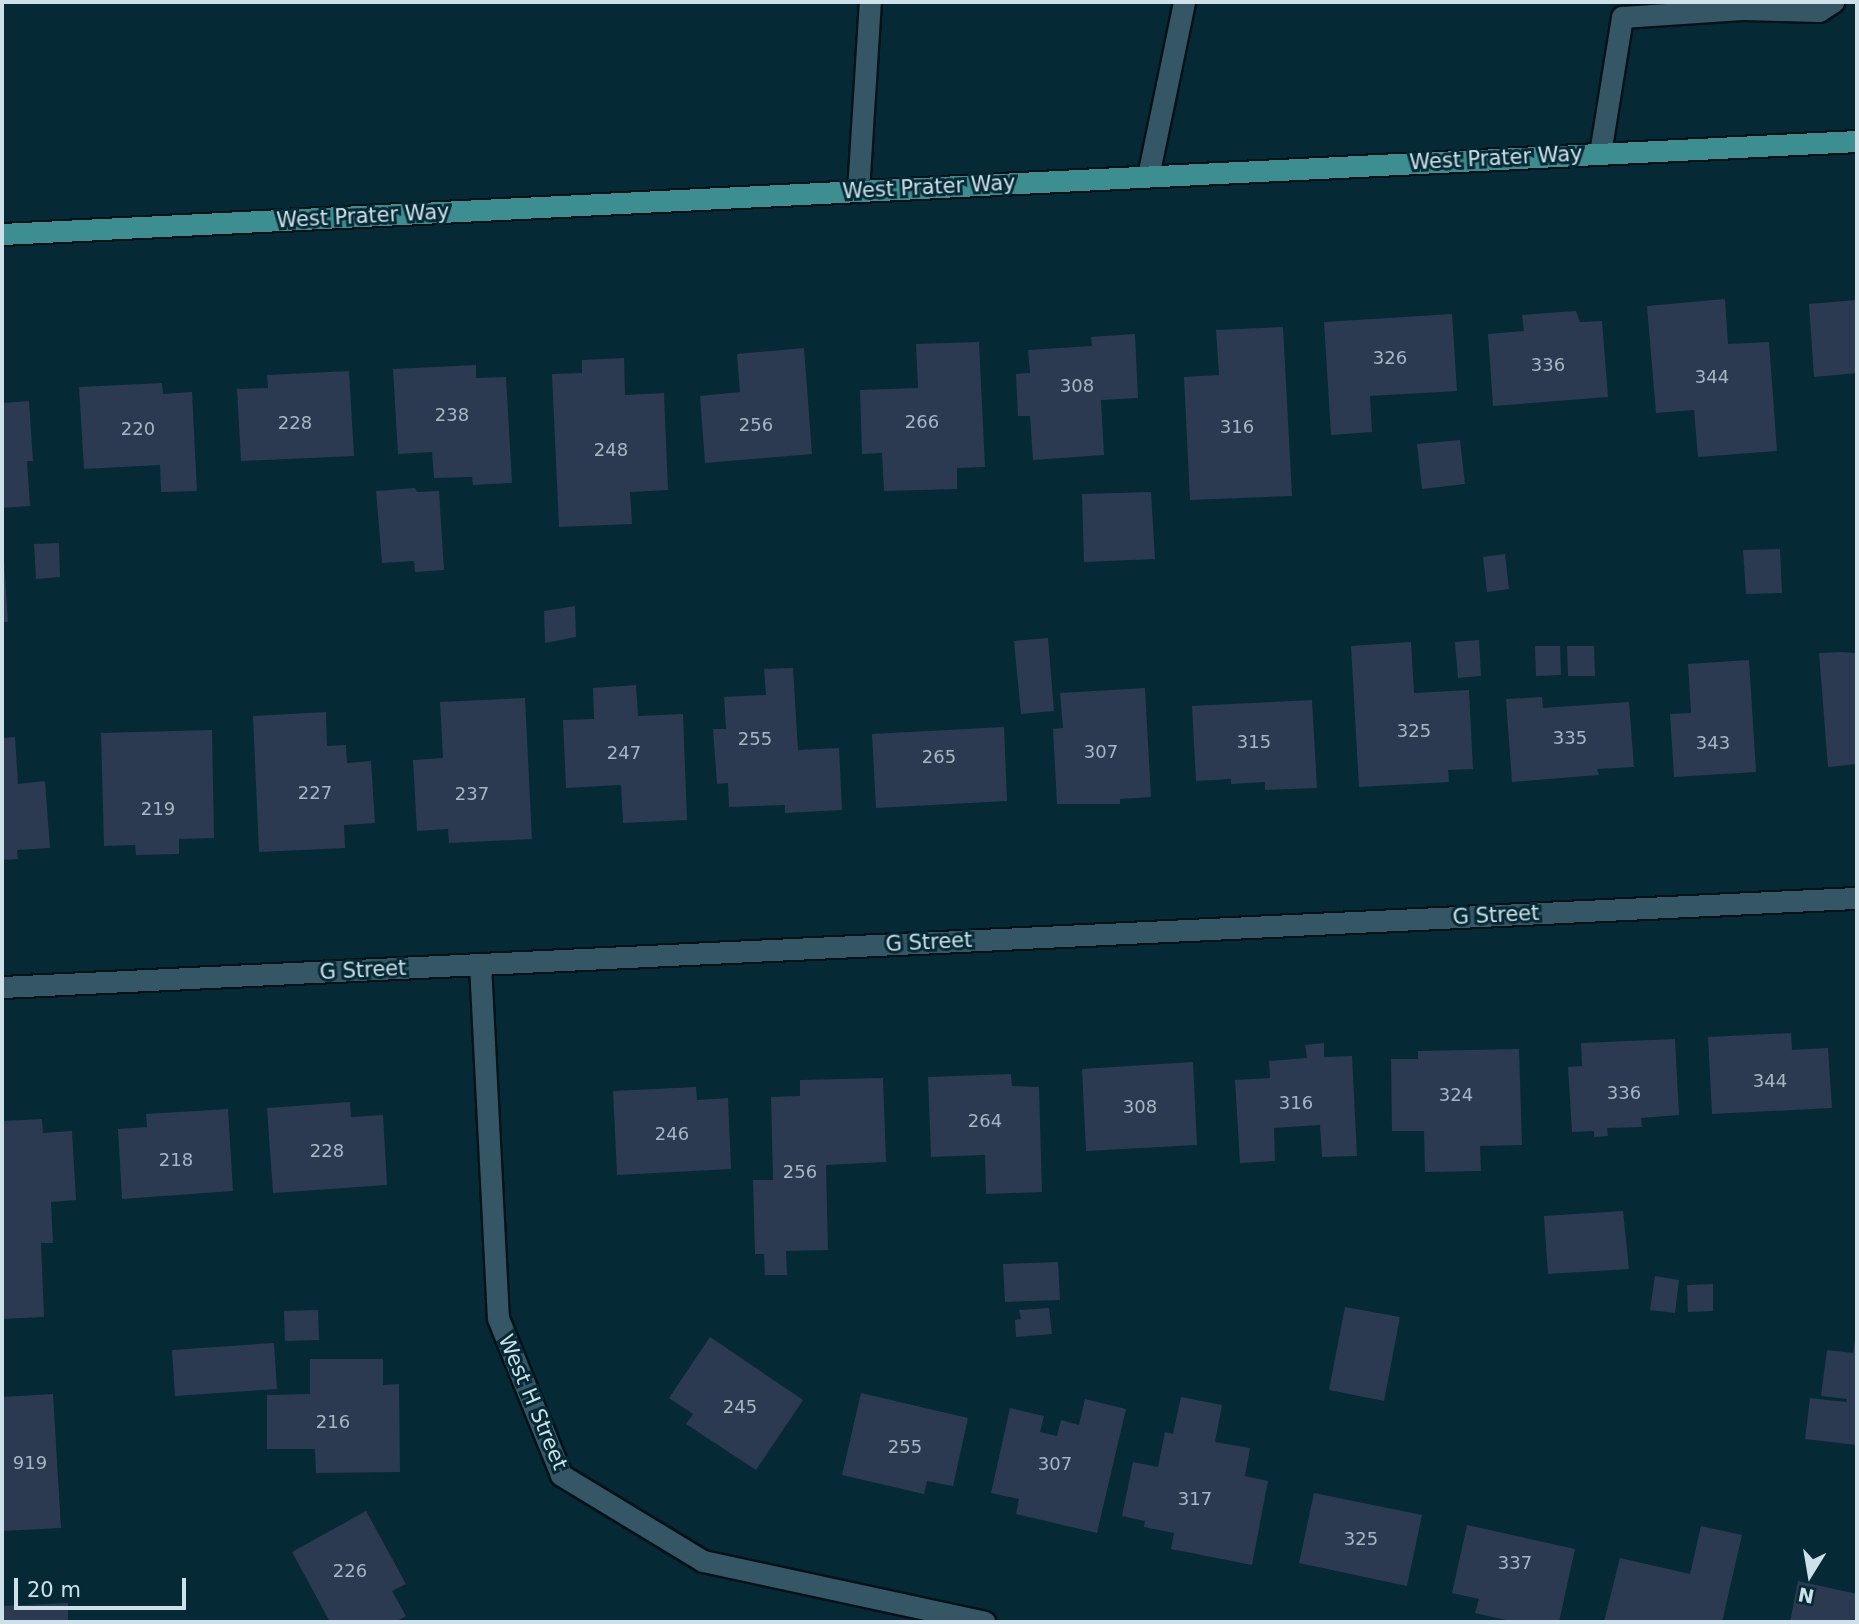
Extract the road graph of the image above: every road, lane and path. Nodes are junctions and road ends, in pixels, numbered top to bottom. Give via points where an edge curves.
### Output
1 (870, 2) edge
2 (1184, 2) edge
3 (1833, 2) edge
4 (1857, 141) edge
5 (1601, 153) junction
6 (1148, 176) junction
7 (858, 191) junction
8 (2, 234) edge
9 (1857, 898) edge
10 (480, 964) junction
11 (2, 988) edge
12 (984, 1622) edge

1 - 7 street
2 - 6 street
3 - 5 street via 1819,11 1742,9 1622,17
4 - 5 main road, West Prater Way
5 - 6 main road, West Prater Way
6 - 7 main road, West Prater Way
7 - 8 main road, West Prater Way
9 - 10 street, G Street
10 - 11 street, G Street
10 - 12 street, West H Street via 498,1318 561,1475 703,1561

